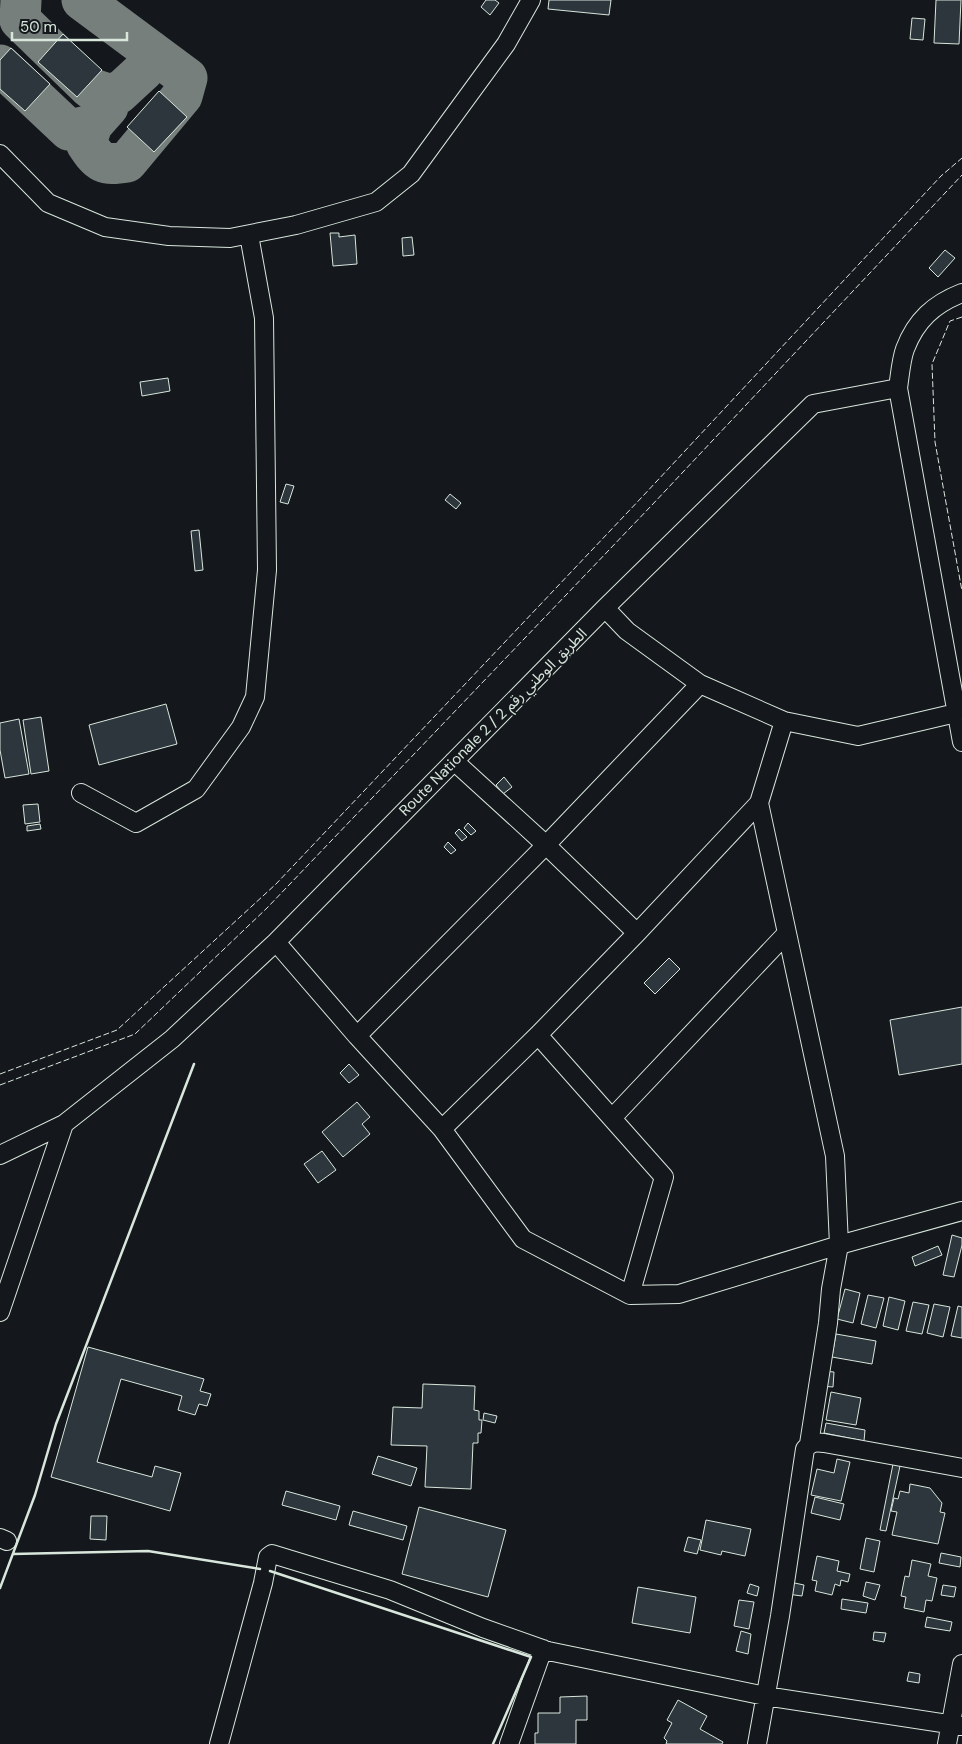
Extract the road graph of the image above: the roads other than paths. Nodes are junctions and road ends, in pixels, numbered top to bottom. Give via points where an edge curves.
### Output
1 (531, 0) edge
2 (0, 154) edge
3 (249, 235) junction
4 (962, 293) edge
5 (898, 388) junction
6 (605, 608) junction
7 (700, 684) junction
8 (956, 713) junction
9 (784, 721) junction
10 (962, 742) edge
11 (454, 761) junction
12 (81, 793) dead end
13 (759, 803) junction
14 (546, 845) junction
15 (637, 933) junction
16 (787, 933) junction
17 (276, 942) junction
18 (538, 1035) junction
19 (357, 1036) junction
20 (612, 1118) junction
21 (64, 1124) junction
22 (442, 1129) junction
23 (0, 1155) edge
24 (962, 1211) edge
25 (839, 1246) junction
26 (630, 1295) junction
27 (0, 1312) edge
28 (809, 1444) junction
29 (962, 1468) edge
30 (543, 1650) junction
31 (962, 1664) edge
32 (765, 1696) junction
33 (956, 1725) edge
34 (219, 1744) edge
35 (509, 1744) edge
36 (757, 1744) edge
37 (946, 1744) edge

1 - 3 street via 506,44 411,174 376,202
2 - 3 street via 48,203 105,227 170,236 230,238
3 - 12 street via 264,318 267,570 255,697 241,728 196,789 136,823
4 - 5 street via 933,308 918,325 905,350
5 - 6 street, Route Nationale 2 / الطريق الوطني رقم 2 via 813,404
5 - 8 street
6 - 7 street via 626,631
6 - 11 street, Route Nationale 2 / الطريق الوطني رقم 2
7 - 9 street
7 - 14 street
8 - 9 street via 858,736
8 - 10 street
9 - 13 street
11 - 14 street
11 - 17 street, Route Nationale 2 / الطريق الوطني رقم 2
13 - 15 street
13 - 16 street
14 - 15 street
14 - 19 street
15 - 18 street
16 - 20 street
16 - 25 street via 835,1156
17 - 19 street
17 - 21 street, Route Nationale 2 / الطريق الوطني رقم 2 via 172,1039
18 - 20 street
18 - 22 street
19 - 22 street
20 - 26 street via 664,1177
21 - 23 street, Route Nationale 2 / الطريق الوطني رقم 2
21 - 27 street
22 - 26 street via 523,1239
24 - 25 street
25 - 26 street via 679,1294
25 - 28 street
28 - 29 street via 824,1443
28 - 32 street via 805,1450
30 - 32 street
30 - 34 street via 390,1590 272,1554 268,1557 264,1584
30 - 35 street
31 - 33 street
32 - 33 street
32 - 36 street
33 - 37 street

